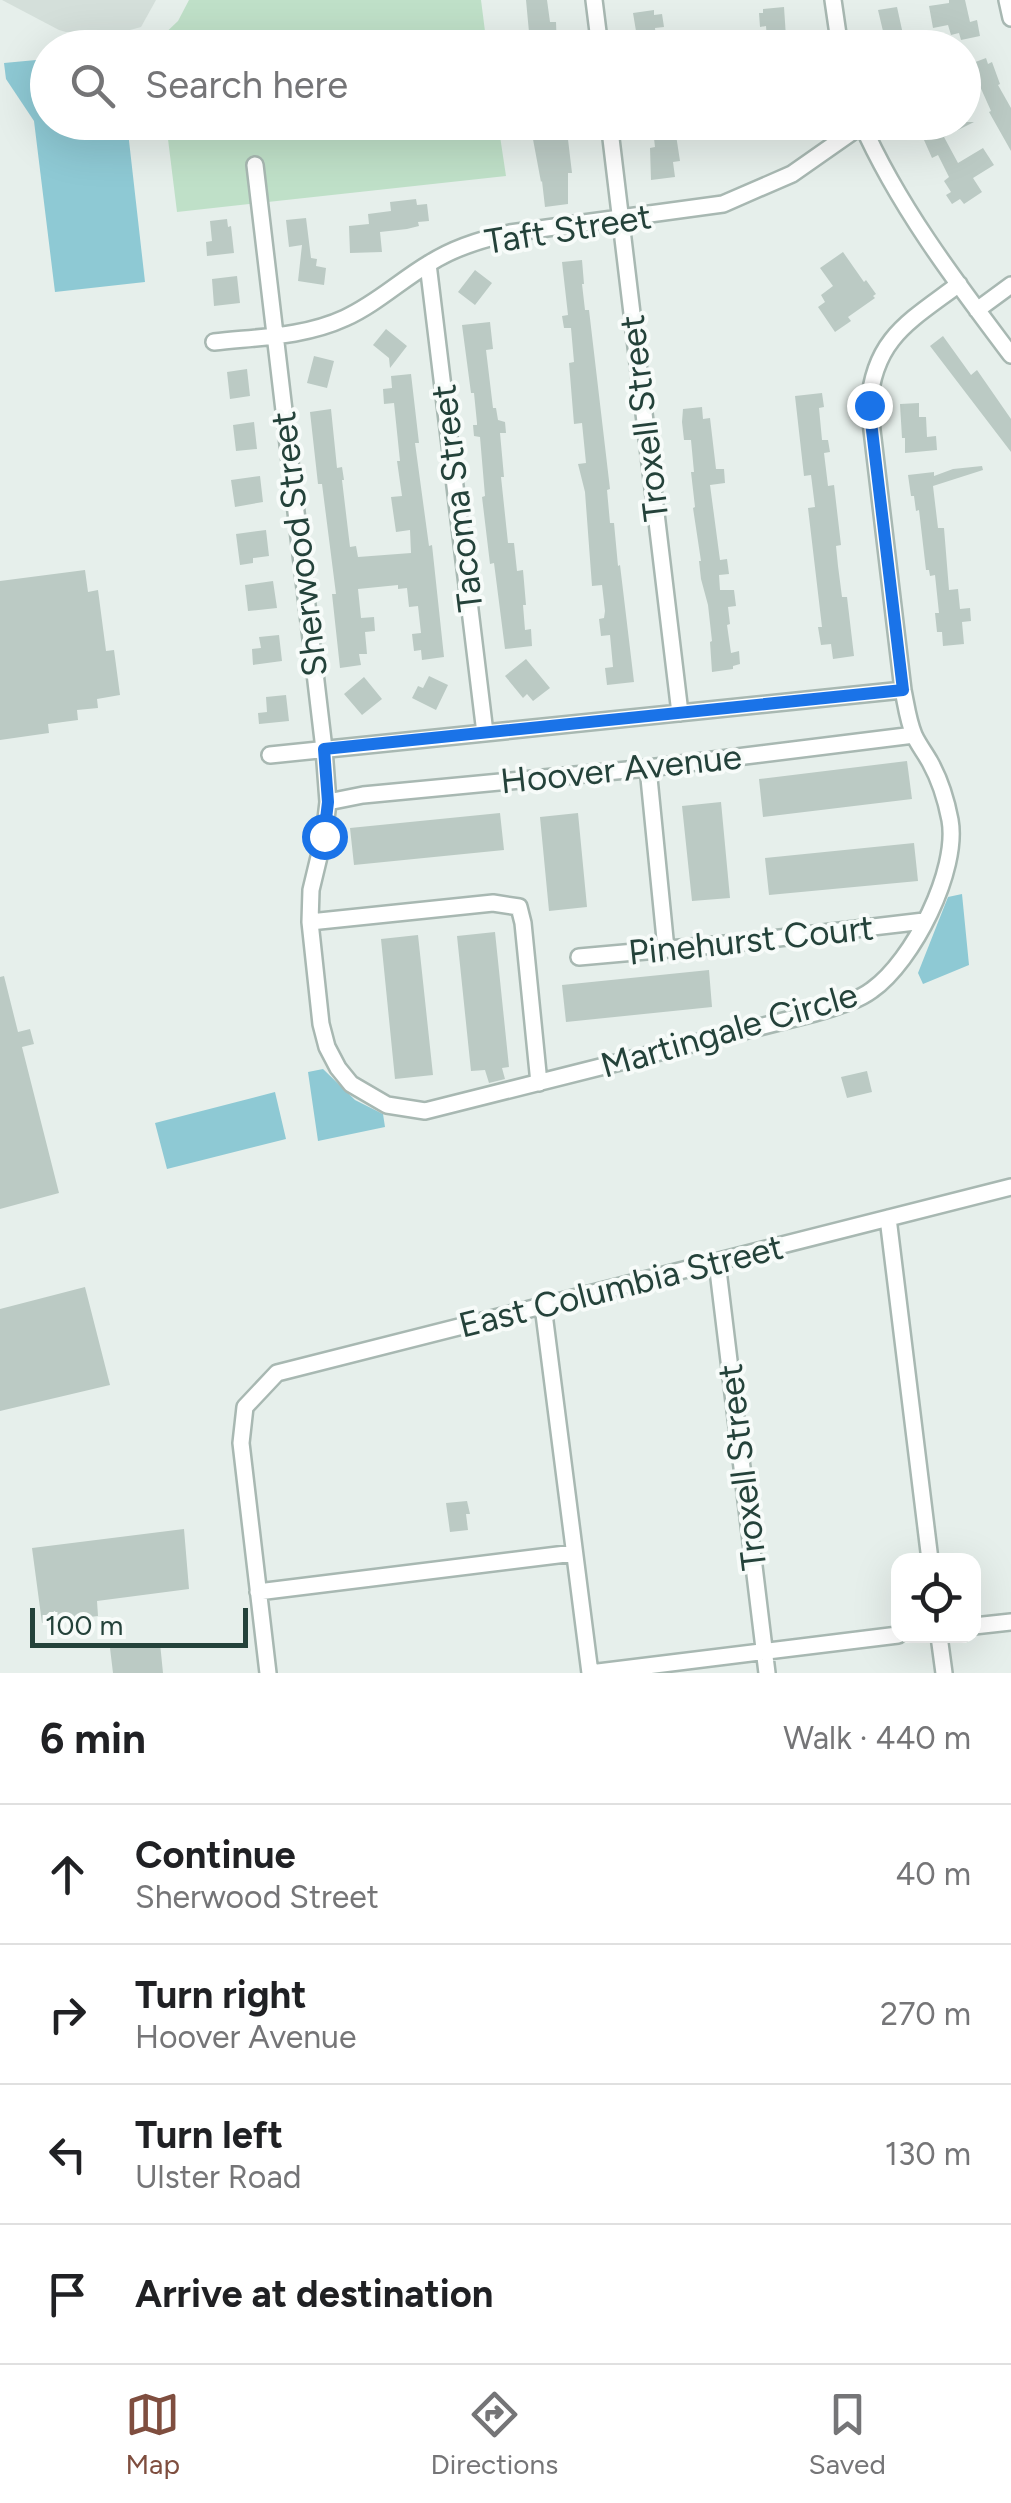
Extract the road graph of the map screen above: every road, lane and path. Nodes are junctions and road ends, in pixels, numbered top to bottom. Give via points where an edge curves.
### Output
1 (594, 0) edge
2 (833, 0) edge
3 (1007, 0) edge
4 (1011, 18) edge
5 (598, 30) edge
6 (837, 30) edge
7 (611, 140) edge
8 (840, 140) edge
9 (870, 140) edge
10 (255, 165) dead end
11 (621, 219) junction
12 (428, 264) junction
13 (959, 284) junction
14 (1011, 285) edge
15 (978, 310) junction
16 (274, 336) junction
17 (214, 342) dead end
18 (1011, 355) edge
19 (903, 690) junction
20 (680, 713) junction
21 (485, 733) junction
22 (914, 735) junction
23 (324, 749) junction
24 (270, 755) dead end
25 (648, 768) junction
26 (328, 802) junction
27 (310, 922) junction
28 (924, 922) junction
29 (666, 949) junction
30 (579, 957) dead end
31 (539, 1083) junction
32 (1011, 1187) edge
33 (888, 1218) junction
34 (717, 1262) junction
35 (543, 1306) junction
36 (574, 1553) junction
37 (929, 1553) edge
38 (258, 1592) junction
39 (1011, 1622) edge
40 (981, 1625) edge
41 (891, 1637) edge
42 (940, 1643) edge
43 (764, 1652) junction
44 (268, 1673) edge
45 (590, 1673) edge
46 (766, 1673) edge
47 (944, 1673) edge

1 - 5 street
2 - 6 street
3 - 4 street
7 - 11 street, Troxell Street
8 - 11 street, Taft Street via 792,174 735,200
9 - 13 street
10 - 16 street, Sherwood Street
11 - 12 street, Taft Street via 484,239
11 - 20 street, Troxell Street
12 - 16 street, Taft Street via 345,318
12 - 21 street, Tacoma Street
13 - 15 street
13 - 19 street, Martingale Circle via 892,338 870,387
14 - 15 street
15 - 18 street
16 - 17 street, Taft Street
16 - 23 street, Sherwood Street
19 - 20 street, Hoover Avenue
19 - 22 street, Martingale Circle
20 - 21 street, Hoover Avenue
21 - 23 street, Hoover Avenue
22 - 25 street, Hoover Avenue
22 - 28 street, Martingale Circle via 944,793 952,846
23 - 24 street, Hoover Avenue
23 - 26 street, Sherwood Street
25 - 26 street, Hoover Avenue
25 - 29 street
26 - 27 street, Sherwood Street
27 - 31 street, Martingale Circle via 326,1047 351,1084 387,1105 425,1111
27 - 31 street via 519,906
28 - 29 street, Pinehurst Court
28 - 31 street, Martingale Circle via 894,971 844,1004
29 - 30 street, Pinehurst Court
32 - 33 street, East Columbia Street
33 - 34 street, East Columbia Street
33 - 37 street
34 - 35 street, East Columbia Street
34 - 43 street, Troxell Street
35 - 36 street
35 - 38 street, East Columbia Street via 278,1373 245,1407 241,1443
36 - 38 street
36 - 45 street
38 - 44 street
39 - 40 street
41 - 43 street
42 - 47 street
43 - 45 street
43 - 46 street, Troxell Street

